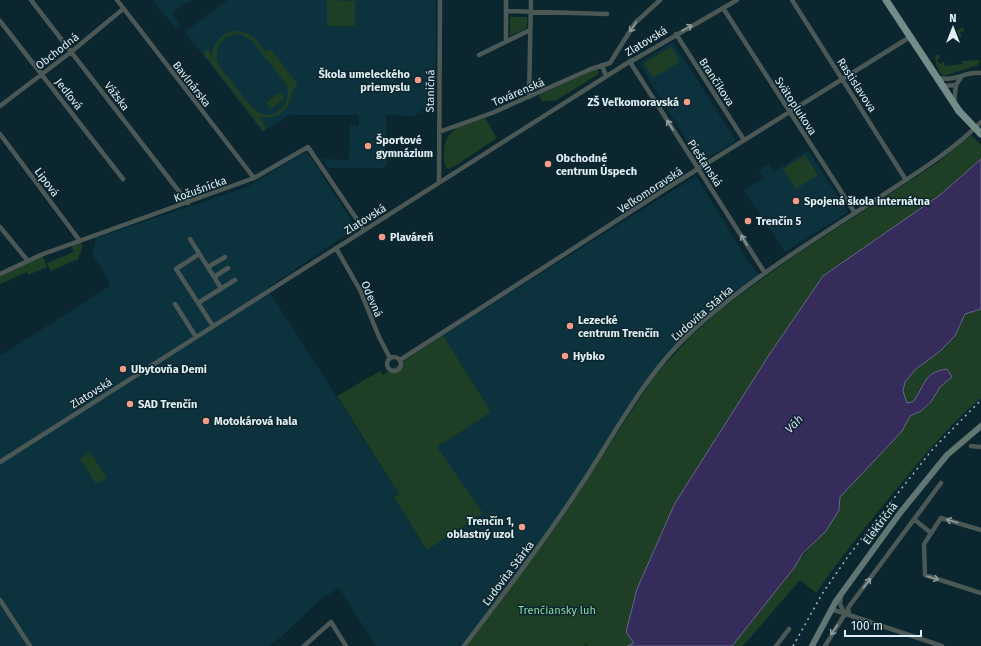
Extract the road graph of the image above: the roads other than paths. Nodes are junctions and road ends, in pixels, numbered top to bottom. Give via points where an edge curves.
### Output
1 (31, 0) edge
2 (117, 0) edge
3 (440, 0) edge
4 (506, 0) edge
5 (531, 0) edge
6 (660, 0) edge
7 (737, 0) edge
8 (792, 0) edge
9 (886, 0) edge
10 (723, 8) junction
11 (123, 9) junction
12 (506, 11) junction
13 (531, 11) junction
14 (607, 14) dead end
15 (0, 21) edge
16 (530, 30) junction
17 (676, 34) junction
18 (910, 37) junction
19 (506, 41) junction
20 (71, 52) junction
21 (478, 55) dead end
22 (630, 62) junction
23 (602, 65) junction
24 (981, 73) edge
25 (42, 74) junction
26 (606, 76) junction
27 (962, 76) junction
28 (937, 78) junction
29 (843, 80) junction
30 (942, 86) junction
31 (956, 86) junction
32 (529, 97) junction
33 (954, 104) junction
34 (0, 106) edge
35 (790, 112) junction
36 (981, 122) edge
37 (439, 132) junction
38 (0, 134) edge
39 (981, 134) edge
40 (744, 140) junction
41 (699, 169) junction
42 (254, 178) junction
43 (123, 179) dead end
44 (906, 180) junction
45 (439, 182) junction
46 (188, 203) junction
47 (854, 213) junction
48 (0, 227) edge
49 (364, 230) junction
50 (190, 240) dead end
51 (80, 241) junction
52 (336, 248) junction
53 (200, 254) junction
54 (225, 256) dead end
55 (28, 261) junction
56 (208, 267) junction
57 (228, 268) dead end
58 (765, 273) junction
59 (0, 274) edge
60 (214, 277) junction
61 (235, 280) dead end
62 (221, 288) junction
63 (198, 303) junction
64 (175, 304) dead end
65 (213, 326) junction
66 (196, 337) junction
67 (390, 358) junction
68 (400, 360) junction
69 (981, 426) edge
70 (971, 446) dead end
71 (981, 447) edge
72 (0, 462) edge
73 (941, 483) dead end
74 (915, 520) junction
75 (981, 530) edge
76 (931, 533) junction
77 (981, 593) edge
78 (841, 594) junction
79 (0, 600) edge
80 (831, 609) junction
81 (847, 614) junction
82 (789, 629) dead end
83 (30, 646) edge
84 (304, 646) edge
85 (346, 646) edge
86 (464, 646) edge
87 (776, 646) edge
88 (812, 646) edge
89 (825, 646) edge
90 (942, 646) edge

1 - 20 street, Vážska
2 - 11 street, Bavlnárska
3 - 37 street, Staničná
4 - 12 street
5 - 13 street
6 -> 23 street, Továrenská via 635,24 610,63
7 - 10 street, Zlatovská
8 - 29 street, Rastislavova
9 - 18 main road
17 -> 10 street, Zlatovská
10 - 35 street, Svätoplukova
11 - 20 street, Obchodná
11 - 42 street, Bavlnárska
12 - 13 street
12 - 19 street
13 - 14 street
13 - 16 street
15 - 25 street, Jedľová
16 - 19 street
16 - 32 street
17 - 22 street, Zlatovská
17 - 40 street, Brančíkova
18 - 28 main road
18 - 29 street, Veľkomoravská
19 - 21 street
20 - 25 street, Obchodná
20 - 46 street, Vážska
22 - 26 street, Zlatovská via 632,60
41 -> 22 street, Piešťanská
23 - 26 street
23 - 32 street, Továrenská
24 - 27 street
25 - 34 street, Obchodná
25 - 43 street, Jedľová
26 - 45 street, Zlatovská
27 - 28 street via 949,80
27 - 31 street
28 - 30 main road
29 - 35 street, Veľkomoravská
29 - 44 street, Rastislavova
30 - 31 street
30 - 33 main road
31 - 33 street
32 - 37 street, Továrenská
33 - 39 main road, bridge
35 - 40 street, Veľkomoravská
35 - 47 street, Svätoplukova
36 - 44 street, Ľudovíta Stárka via 967,136
37 - 45 street, Staničná
38 - 51 street, Lipová
40 - 41 street, Veľkomoravská
58 -> 41 street, Piešťanská
41 - 68 street, Veľkomoravská
42 - 46 street, Kožušnícka
42 - 49 street, Kožušnícka via 308,146
44 - 47 street, Ľudovíta Stárka
45 - 49 street, Zlatovská
46 - 51 street, Kožušnícka
47 - 58 street, Ľudovíta Stárka
48 - 55 street
49 - 52 street, Zlatovská
50 - 53 street
51 - 55 street, Kožušnícka
52 - 65 street, Zlatovská
52 - 67 street, Odevná via 360,290
53 - 56 street
53 - 63 street via 176,269
54 - 56 street
55 - 59 street, Kožušnícka
56 - 60 street
57 - 60 street
58 - 86 street, Ľudovíta Stárka via 705,320 667,357 625,414 554,525
60 - 62 street
61 - 62 street
62 - 63 street
63 - 65 street
64 - 66 street
65 - 66 street, Zlatovská
66 - 72 street, Zlatovská
67 - 68 street
67 - 68 street via 387,366 391,371 400,369
69 - 78 main road, Električná via 959,443 940,463
70 - 71 street
73 - 74 street
74 - 76 street
81 -> 74 street via 848,608
75 -> 76 street via 941,518
76 -> 77 street via 924,544 925,575
78 - 80 main road, Električná
78 - 81 street via 840,604
79 - 83 street
80 - 81 street
80 - 88 main road, Električná
81 -> 89 street
81 - 90 street
82 - 87 street
84 - 85 street via 331,622

